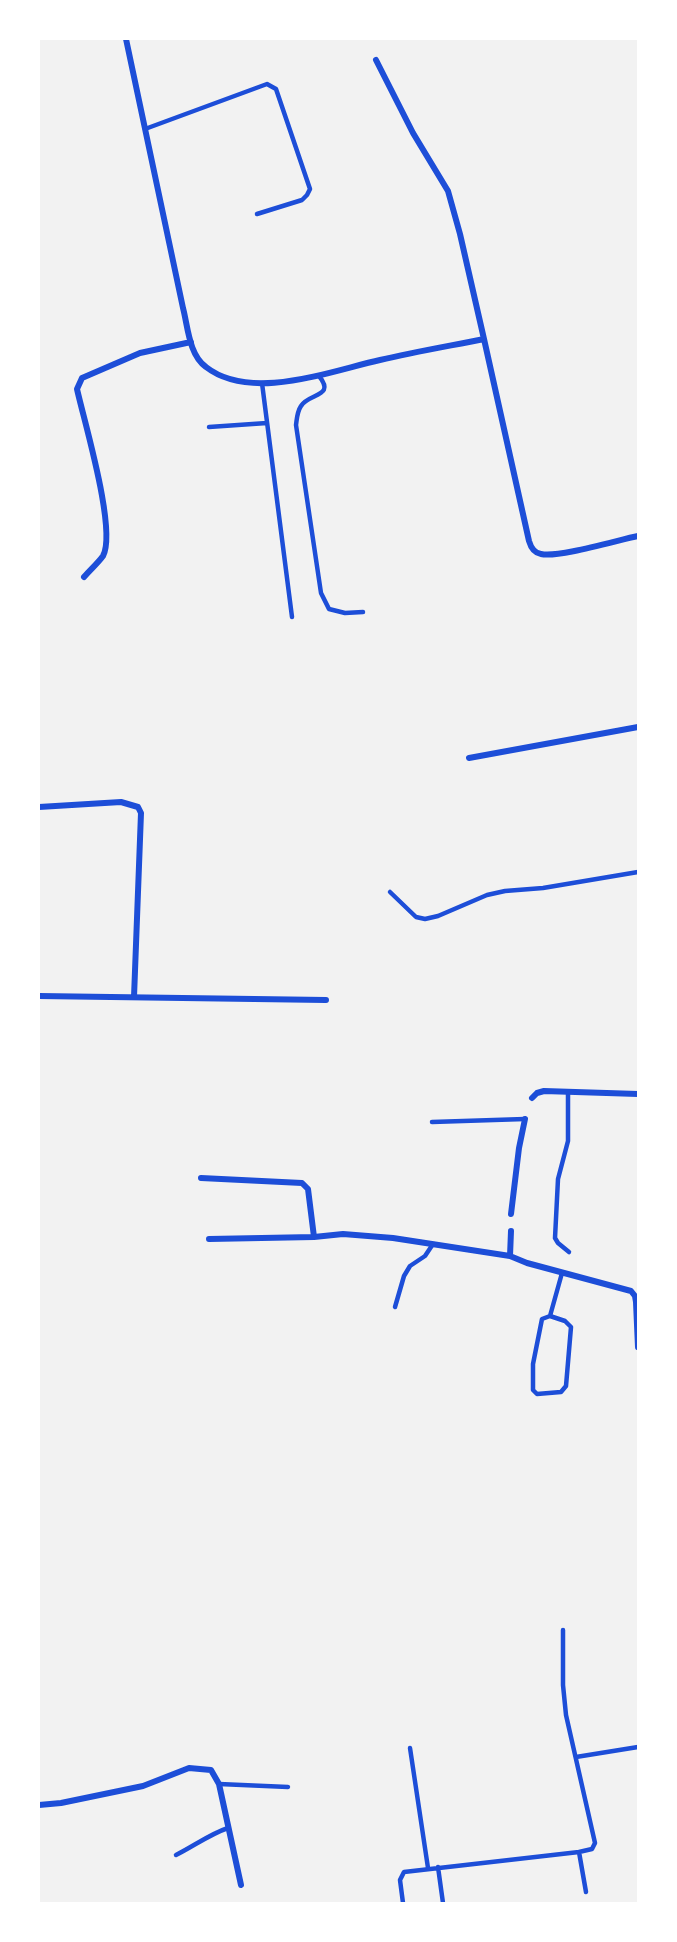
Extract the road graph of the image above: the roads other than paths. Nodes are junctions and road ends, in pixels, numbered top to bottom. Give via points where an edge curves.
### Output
1 (126, 39) edge
2 (376, 60) dead end
3 (145, 129) junction
4 (257, 214) dead end
5 (484, 339) junction
6 (191, 342) junction
7 (319, 376) junction
8 (262, 383) junction
9 (267, 423) junction
10 (209, 427) dead end
11 (638, 536) edge
12 (84, 577) dead end
13 (363, 612) dead end
14 (292, 617) dead end
15 (638, 727) edge
16 (469, 758) dead end
17 (39, 807) edge
18 (638, 872) edge
19 (390, 892) dead end
20 (39, 996) edge
21 (134, 997) junction
22 (326, 1000) dead end
23 (568, 1093) junction
24 (638, 1094) edge
25 (532, 1098) dead end
26 (525, 1119) joint
27 (432, 1122) dead end
28 (201, 1178) dead end
29 (512, 1214) dead end
30 (511, 1231) dead end
31 (314, 1237) junction
32 (209, 1239) dead end
33 (433, 1244) junction
34 (569, 1252) dead end
35 (510, 1256) junction
36 (562, 1273) junction
37 (395, 1307) dead end
38 (550, 1316) junction
39 (638, 1347) edge
40 (563, 1630) dead end
41 (638, 1747) edge
42 (410, 1748) dead end
43 (576, 1757) junction
44 (219, 1784) junction
45 (288, 1787) dead end
46 (39, 1805) edge
47 (228, 1828) junction
48 (579, 1852) junction
49 (176, 1854) dead end
50 (438, 1867) junction
51 (428, 1868) junction
52 (241, 1885) dead end
53 (586, 1892) dead end
54 (403, 1903) edge
55 (443, 1903) edge

1 - 3 street
2 - 5 street via 413,133 448,190
3 - 4 lane via 267,84 276,89 310,189 302,200
3 - 6 street
5 - 7 street
5 - 11 street via 532,550 554,555
6 - 8 street via 204,366 228,380
6 - 12 street via 140,353 82,378 77,389 105,506 107,537 103,555
7 - 8 street
7 - 13 lane via 325,387 322,393 302,404 296,425 321,593 329,609
8 - 9 lane
9 - 10 lane
9 - 14 lane
15 - 16 street
17 - 21 street via 121,802 138,807 141,813
18 - 19 lane via 505,891 424,919 416,917
20 - 21 street
21 - 22 street
23 - 24 street
23 - 25 street via 544,1091
23 - 34 lane via 568,1141 558,1179 555,1238
26 - 27 lane
26 - 29 street
28 - 31 street via 302,1183 308,1189
30 - 35 street
31 - 32 street
31 - 33 street via 343,1234
33 - 35 street
33 - 37 lane via 425,1256 410,1266
35 - 36 street
36 - 38 lane
36 - 39 street via 631,1291 636,1302
38 - 38 lane via 572,1327 566,1386 561,1392 537,1394 533,1390 533,1364 542,1319
40 - 43 lane via 566,1715
41 - 43 lane
42 - 51 lane
43 - 48 lane via 595,1843 591,1849
44 - 45 lane
44 - 46 street via 211,1770 189,1768 143,1786
44 - 47 street
47 - 49 lane
47 - 52 street
48 - 50 lane
48 - 53 lane
50 - 51 lane
50 - 55 lane
51 - 54 lane via 401,1875

